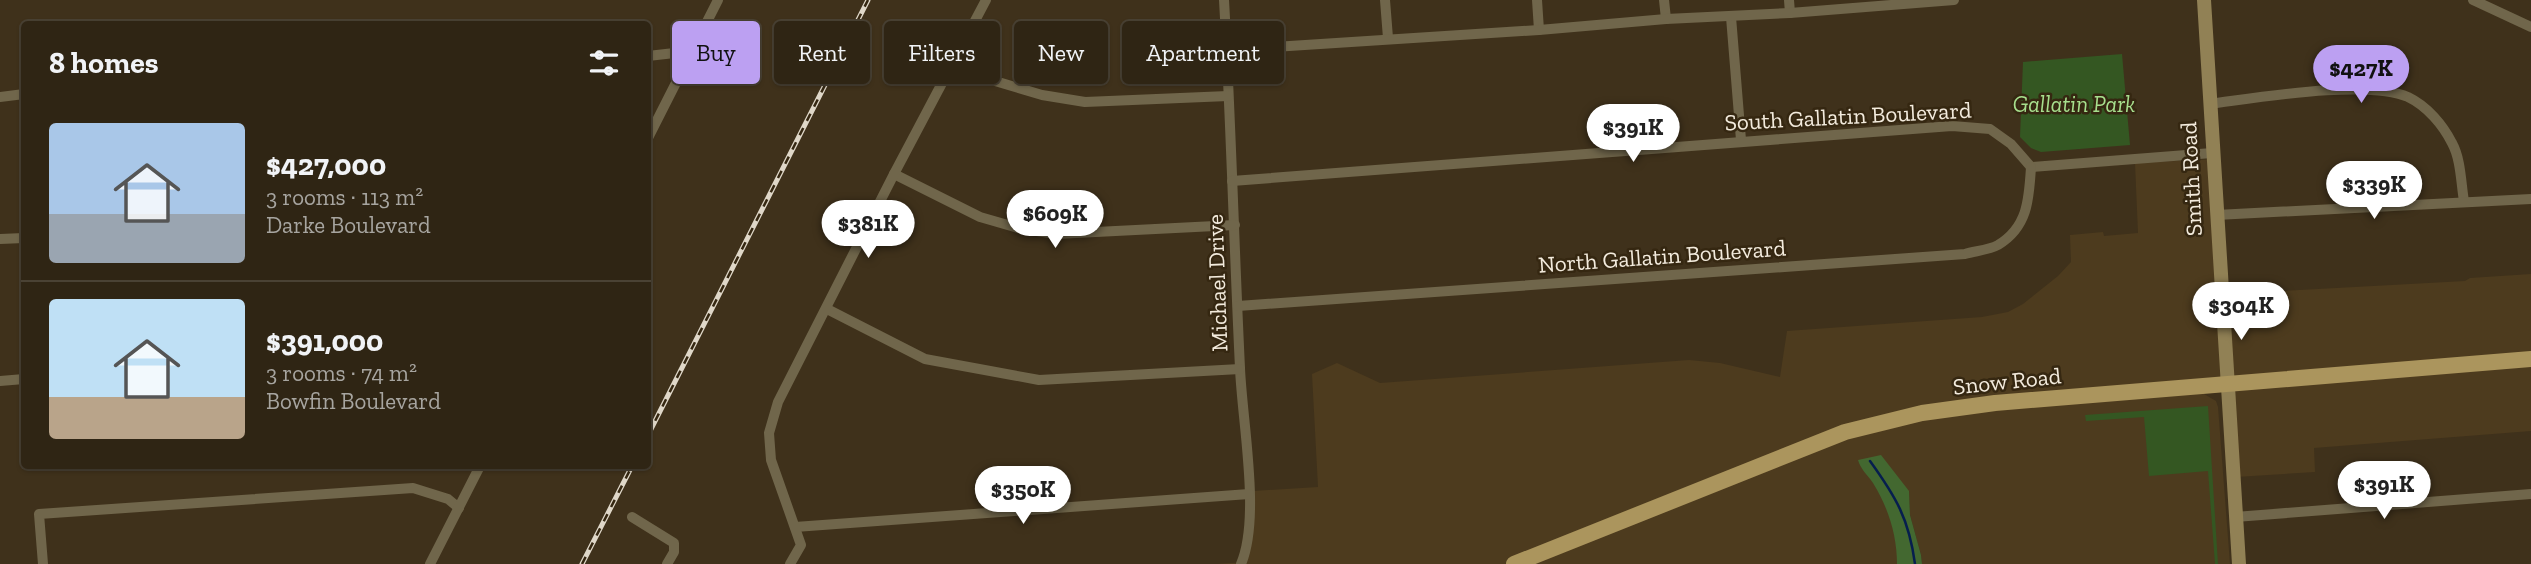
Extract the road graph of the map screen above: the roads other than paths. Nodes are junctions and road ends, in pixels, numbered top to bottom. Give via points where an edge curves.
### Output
1 (718, 0) edge
2 (986, 0) edge
3 (1224, 0) edge
4 (1385, 0) edge
5 (1537, 0) edge
6 (1664, 0) edge
7 (1789, 0) edge
8 (1954, 0) edge
9 (2204, 0) edge
10 (2473, 0) edge
11 (1916, 1) edge
12 (1790, 13) junction
13 (1731, 17) junction
14 (1666, 19) junction
15 (707, 21) edge
16 (975, 21) edge
17 (1225, 21) edge
18 (2531, 27) edge
19 (1539, 30) junction
20 (1388, 38) junction
21 (1284, 46) edge
22 (672, 53) edge
23 (651, 56) edge
24 (1000, 82) edge
25 (675, 84) edge
26 (942, 84) edge
27 (1228, 84) edge
28 (21, 94) edge
29 (1228, 96) junction
30 (0, 97) edge
31 (2209, 104) junction
32 (651, 132) edge
33 (1741, 140) junction
34 (2212, 153) junction
35 (2031, 167) junction
36 (894, 174) junction
37 (1232, 181) junction
38 (2531, 199) edge
39 (2464, 201) junction
40 (2216, 215) junction
41 (1235, 225) junction
42 (21, 238) edge
43 (0, 239) edge
44 (1238, 306) junction
45 (827, 309) junction
46 (2531, 359) edge
47 (1240, 369) junction
48 (21, 379) edge
49 (0, 381) edge
50 (2226, 383) junction
51 (478, 469) edge
52 (1249, 494) junction
53 (2531, 494) edge
54 (459, 508) junction
55 (632, 517) dead end
56 (2235, 517) junction
57 (796, 527) junction
58 (43, 564) edge
59 (430, 564) edge
60 (667, 564) edge
61 (790, 564) edge
62 (1241, 564) edge
63 (1514, 564) edge
64 (2239, 564) edge

1 - 15 street
2 - 16 street
3 - 17 street, Michael Drive
4 - 20 street
5 - 19 street
6 - 14 street
7 - 12 street
8 - 11 street
9 - 31 main road, Smith Road
10 - 18 street
11 - 12 street
12 - 13 street
13 - 14 street
13 - 33 street
14 - 19 street
19 - 20 street
20 - 21 street
22 - 23 street
24 - 29 street via 1085,102
25 - 32 street
26 - 36 street
27 - 29 street, Michael Drive
28 - 30 street
29 - 37 street, Michael Drive
31 - 34 main road, Smith Road
31 - 39 street via 2375,89 2408,97 2433,115 2454,145
33 - 35 street, South Gallatin Boulevard via 1952,126 1990,129
33 - 37 street, South Gallatin Boulevard
34 - 35 street
34 - 40 main road, Smith Road
35 - 44 street, North Gallatin Boulevard via 2022,223 1997,245 1965,254
36 - 41 street via 980,217 1056,234
36 - 45 street
37 - 41 street, Michael Drive
38 - 39 street
39 - 40 street
40 - 50 main road, Smith Road
41 - 44 street, Michael Drive
42 - 43 street
44 - 47 street, Michael Drive
45 - 47 street via 925,359 1039,380
45 - 57 street via 778,402 769,433 771,460
46 - 50 main road, Snow Road
47 - 52 street, Michael Drive
48 - 49 street
50 - 56 main road, Smith Road
50 - 63 main road, Snow Road via 1995,403 1871,425
51 - 54 street
52 - 57 street
52 - 62 street, Michael Drive via 1249,531
53 - 56 street
54 - 58 street via 449,499 413,488 39,514
54 - 59 street
55 - 60 street via 674,543
56 - 64 main road, Smith Road
57 - 61 street via 801,545

